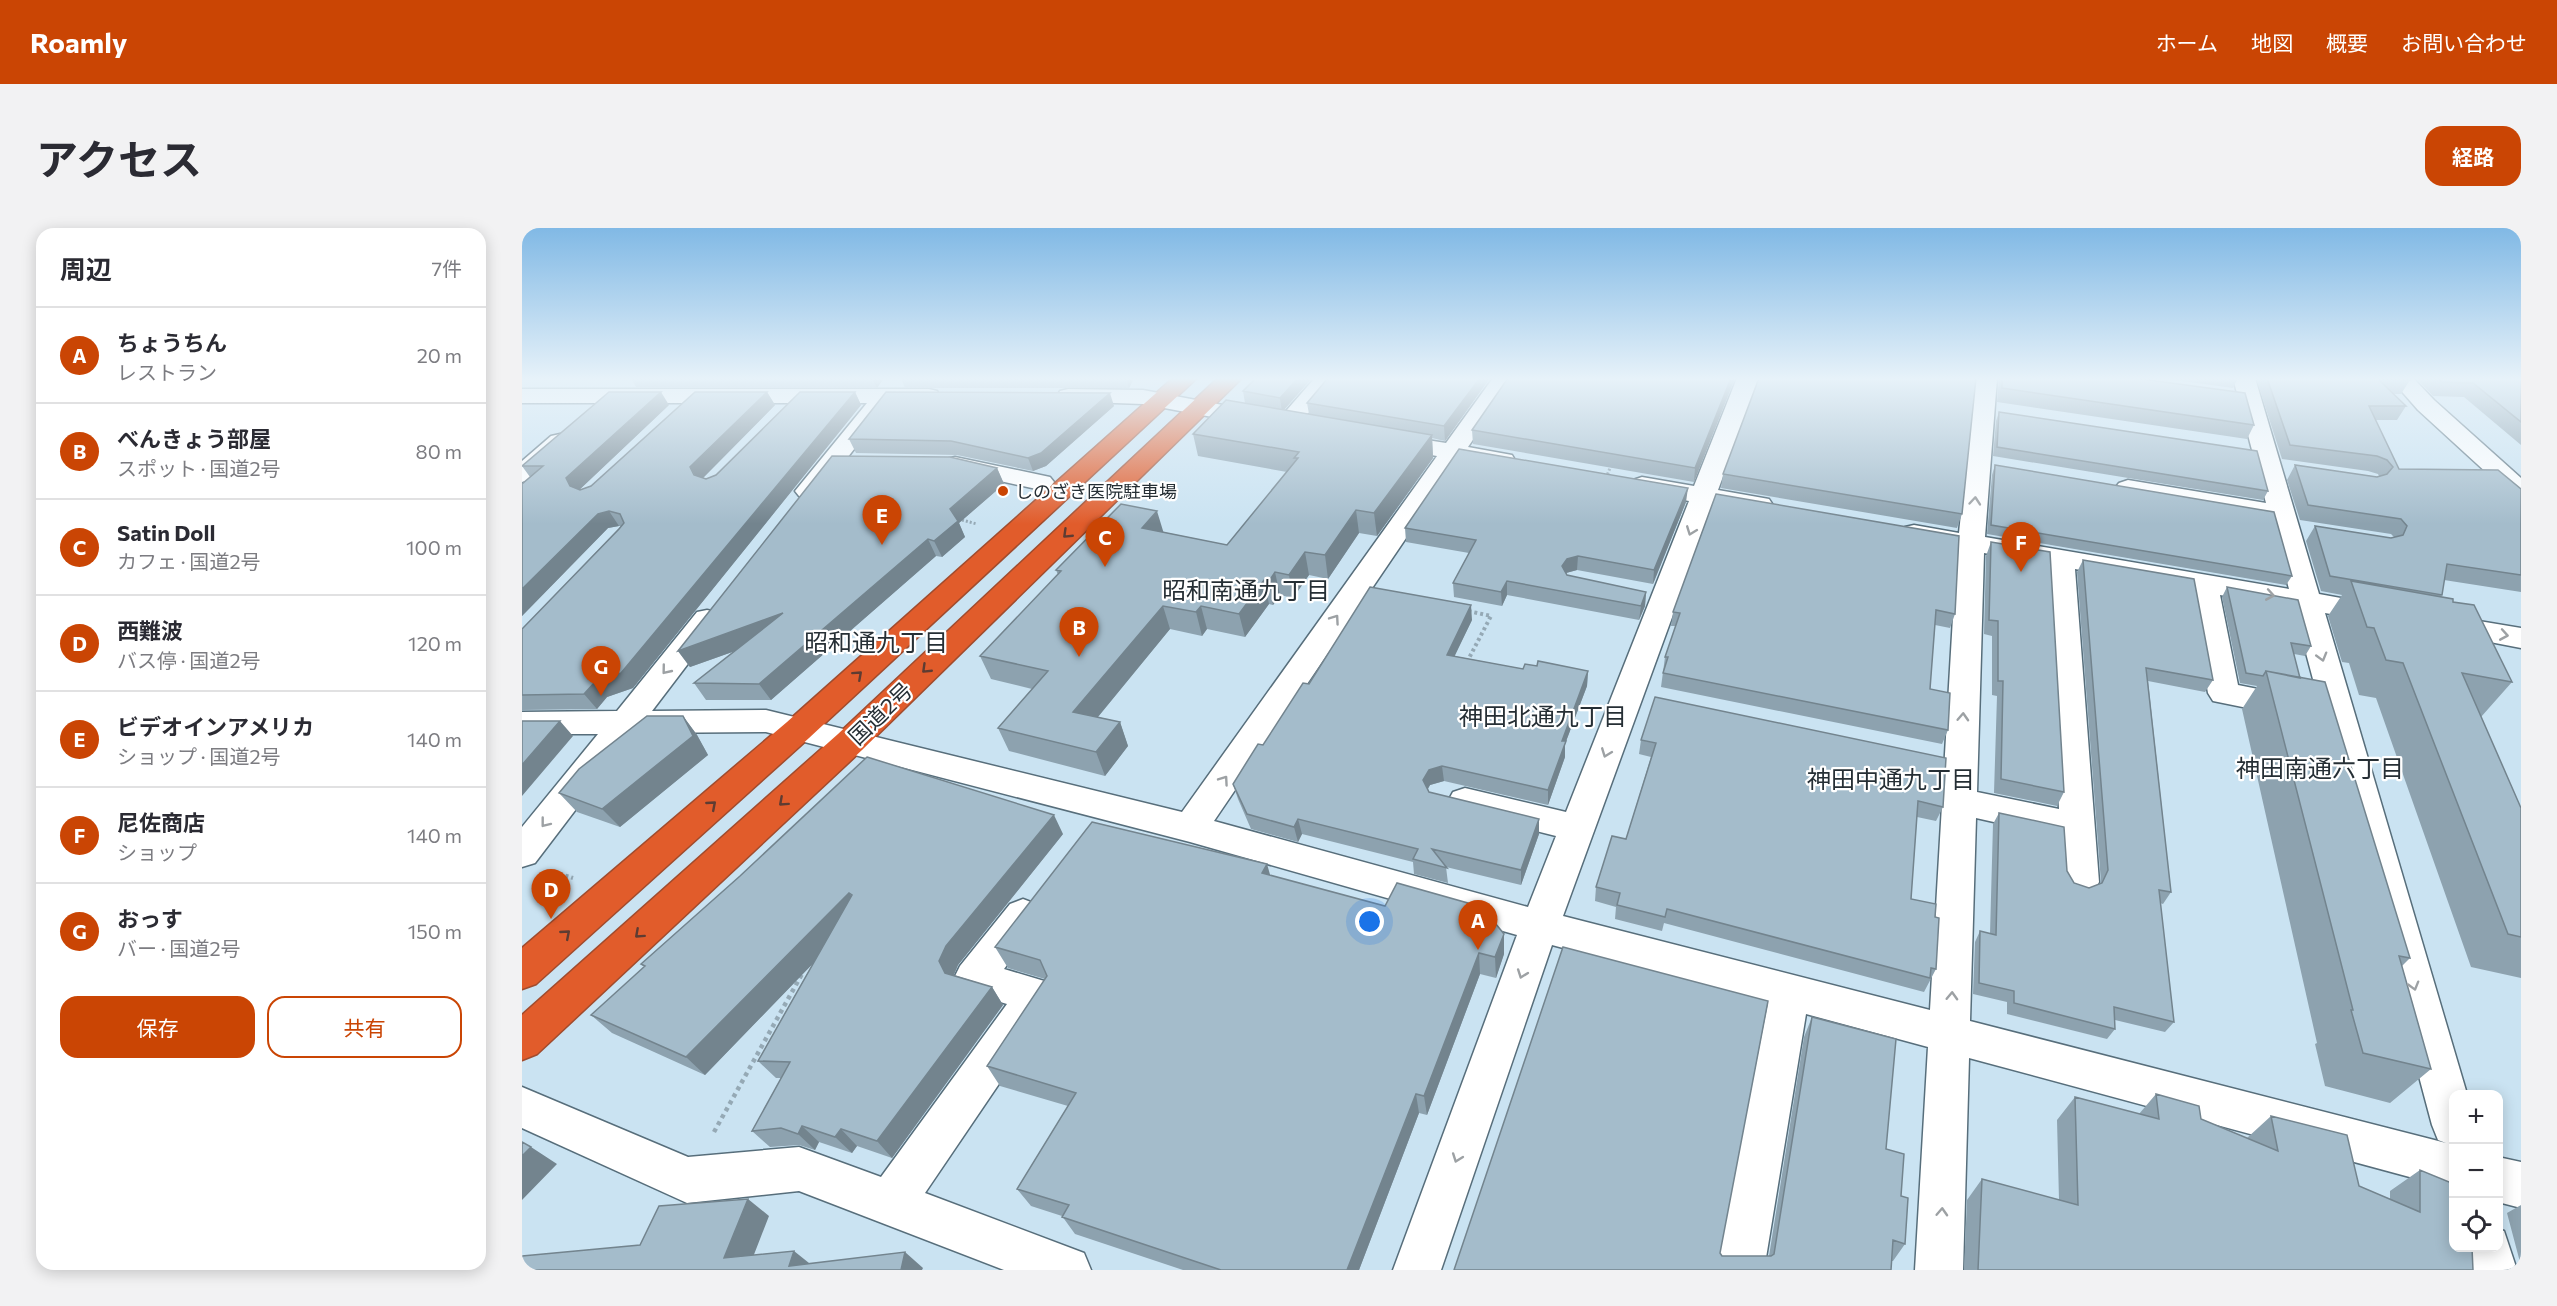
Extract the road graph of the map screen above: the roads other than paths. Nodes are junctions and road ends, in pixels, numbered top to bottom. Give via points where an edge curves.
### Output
1 (576, 427) edge
2 (860, 427) edge
3 (1115, 427) edge
4 (1180, 427) edge
5 (1305, 427) edge
6 (1470, 427) edge
7 (1730, 427) edge
8 (1991, 427) edge
9 (2254, 427) edge
10 (2450, 427) edge
11 (2473, 427) edge
12 (1321, 429) edge
13 (1365, 437) edge
14 (1452, 452) junction
15 (832, 462) junction
16 (866, 462) edge
17 (934, 464) edge
18 (1530, 465) edge
19 (1611, 468) edge
20 (2521, 469) edge
21 (522, 474) edge
22 (1041, 482) dead end
23 (2107, 484) edge
24 (2521, 491) edge
25 (1705, 495) junction
26 (795, 508) edge
27 (1786, 510) edge
28 (2292, 524) junction
29 (1890, 529) edge
30 (1971, 544) junction
31 (2060, 559) junction
32 (2203, 583) junction
33 (721, 601) edge
34 (2306, 601) junction
35 (2521, 638) edge
36 (2338, 714) junction
37 (625, 722) junction
38 (522, 723) edge
39 (798, 730) junction
40 (850, 742) junction
41 (1443, 796) edge
42 (1960, 801) junction
43 (2078, 827) junction
44 (1190, 828) junction
45 (1577, 828) junction
46 (522, 853) edge
47 (2081, 882) dead end
48 (1044, 888) edge
49 (1540, 926) junction
50 (522, 972) edge
51 (1790, 991) junction
52 (1951, 1033) junction
53 (522, 1041) edge
54 (522, 1107) edge
55 (2449, 1107) edge
56 (2449, 1166) edge
57 (2503, 1180) edge
58 (2521, 1185) edge
59 (890, 1204) junction
60 (2488, 1252) edge
61 (1067, 1270) edge
62 (1417, 1270) edge
63 (1740, 1270) edge
64 (1939, 1270) edge
65 (2493, 1270) edge

1 - 21 street
2 - 15 street
39 -> 3 highway, 国道2号
4 -> 40 highway, 国道2号
5 - 12 street
6 - 14 street
7 - 25 street
30 -> 8 street via 1990,465
9 - 28 street
10 - 24 street
11 - 20 street
13 - 14 street
14 - 18 street
44 -> 14 street
15 - 16 street
15 - 26 street
17 - 22 street via 957,464
19 - 25 street
23 - 28 street
25 - 27 street
25 -> 45 street via 1654,596 1640,695
28 - 34 street
29 - 30 street
30 - 31 street
42 -> 30 street via 1949,760
31 - 32 street
31 - 43 street
32 -> 34 street
32 - 36 street via 2224,693
33 -> 37 street
34 -> 35 street
34 -> 36 street
36 -> 55 street
37 - 38 street
37 - 39 street via 766,722
37 -> 46 street
39 - 40 street
50 -> 39 highway, 国道2号
40 - 44 street via 1097,820
40 -> 53 highway, 国道2号
41 - 45 street
42 - 43 street
52 -> 42 street
43 - 47 street
44 - 49 street
45 - 49 street
48 - 59 street via 974,978 1037,994
49 - 51 street
49 -> 62 street
51 - 52 street
51 - 63 street
52 - 56 street
64 -> 52 street
54 - 59 street via 687,1180 799,1169
57 - 58 street
59 - 61 street
60 - 65 street

